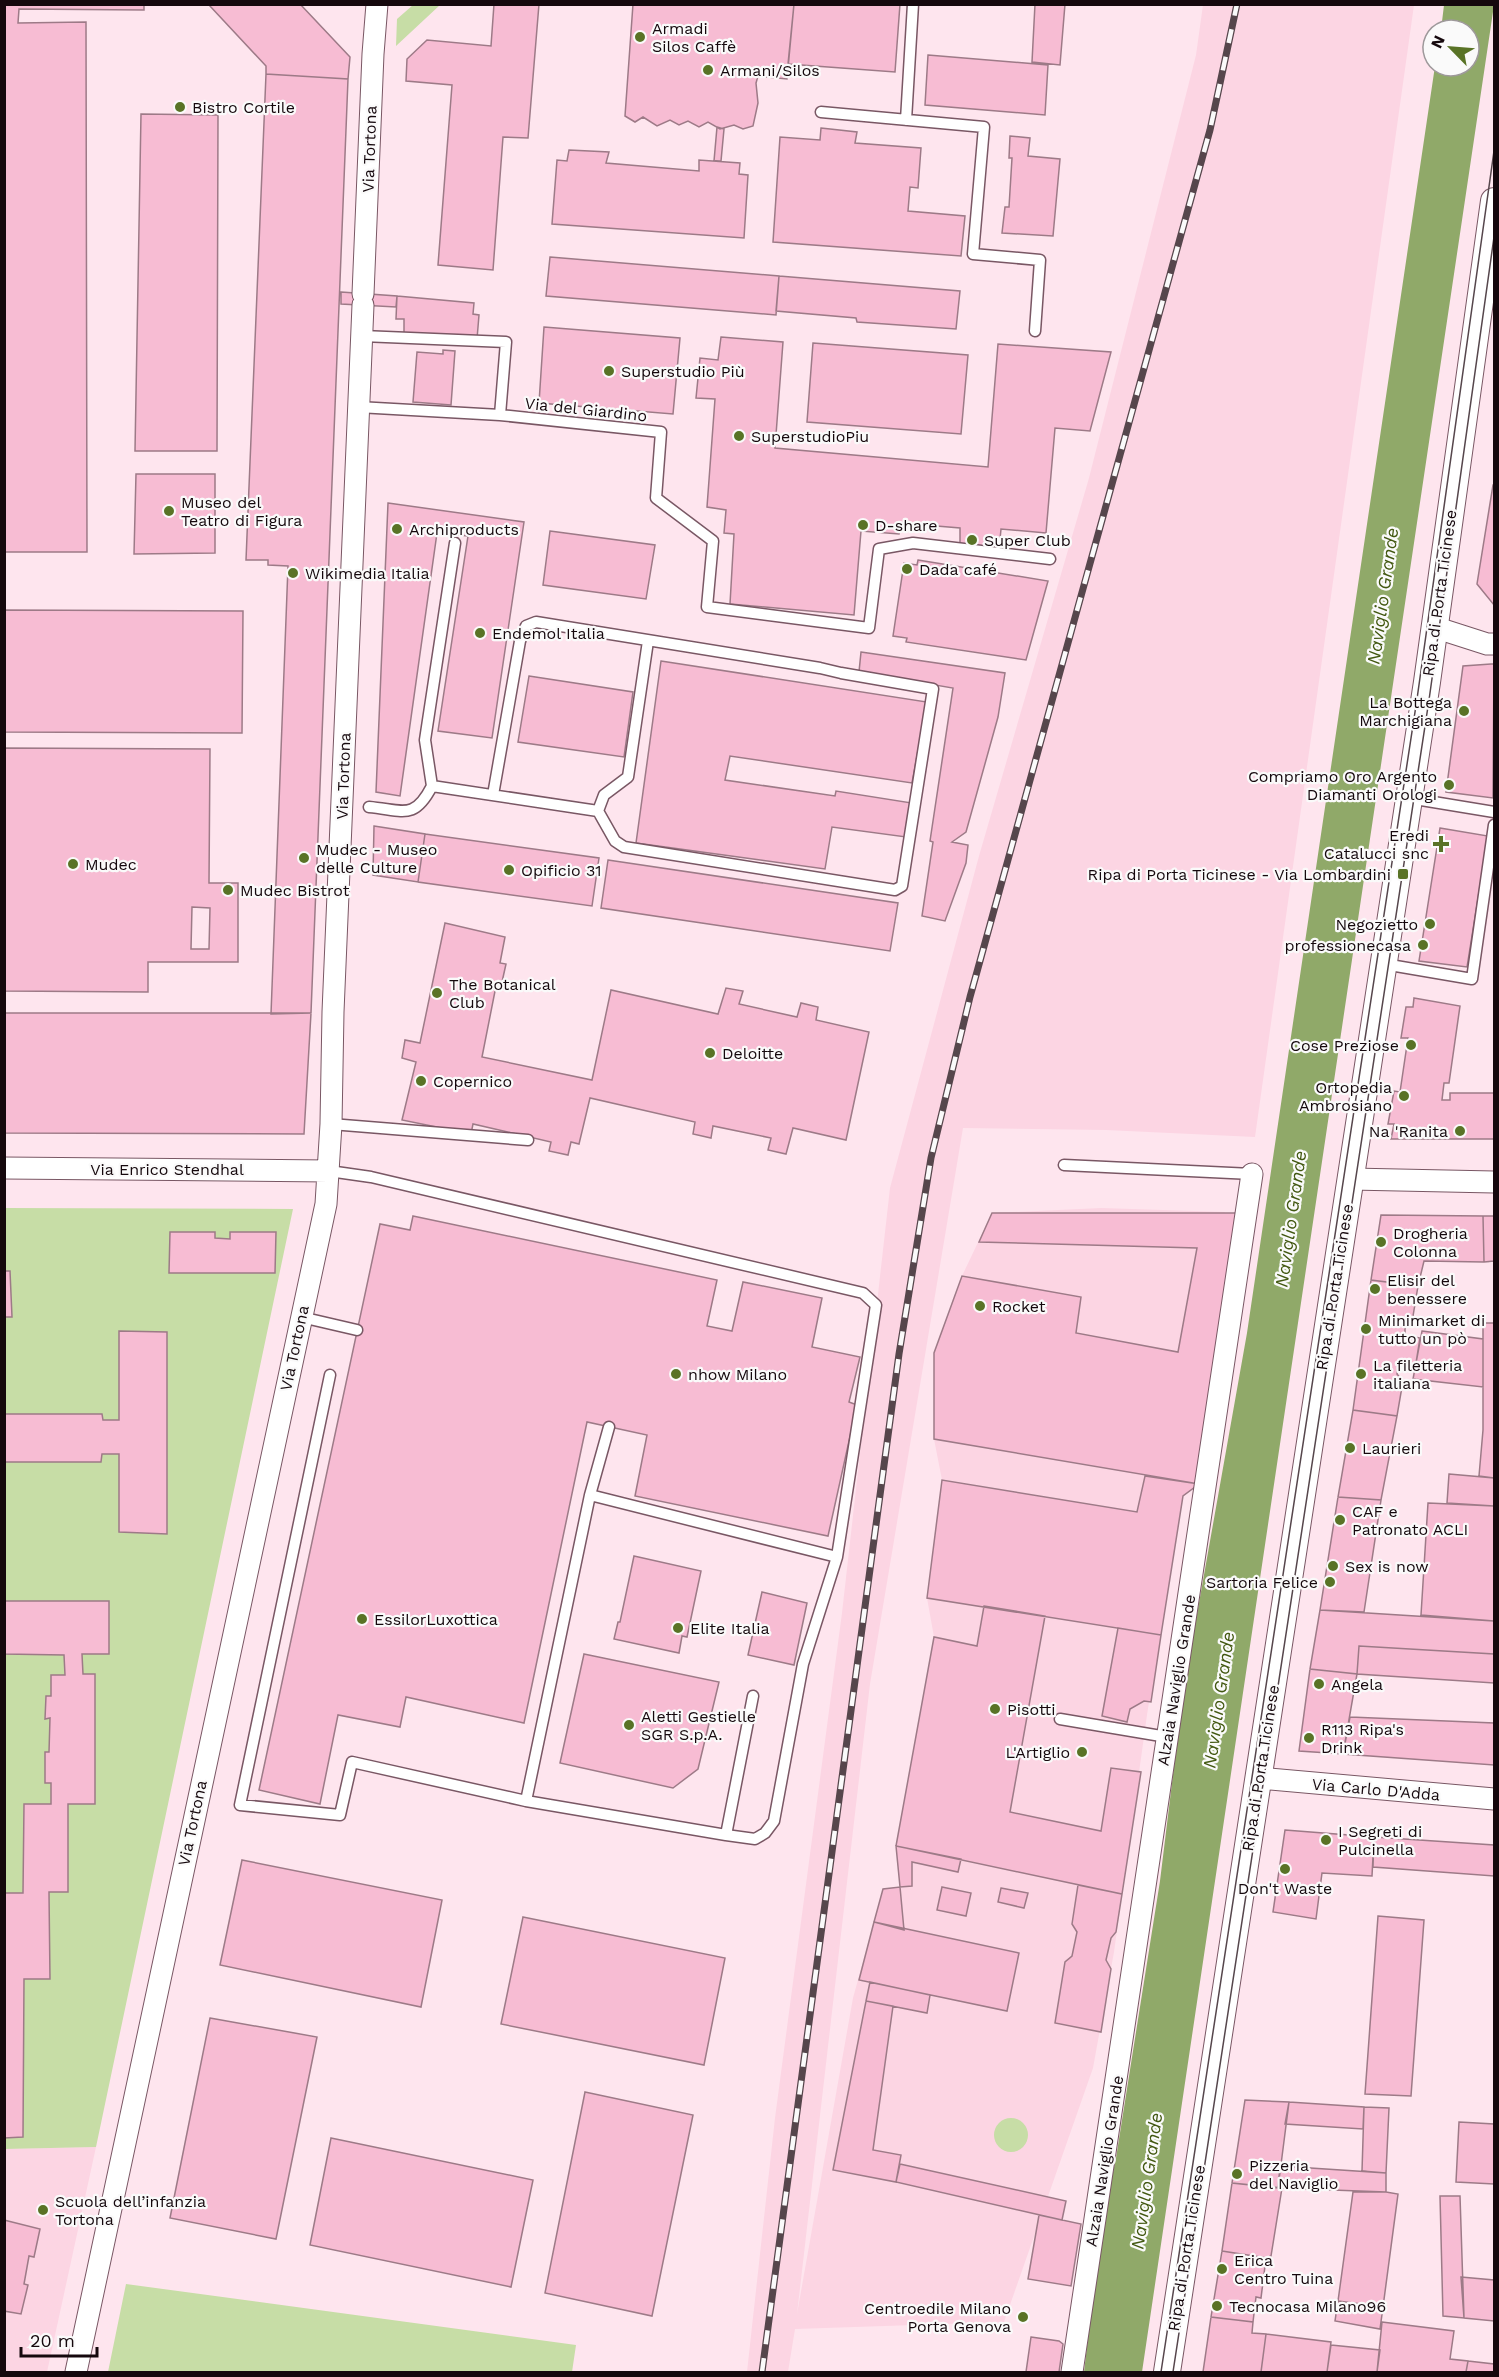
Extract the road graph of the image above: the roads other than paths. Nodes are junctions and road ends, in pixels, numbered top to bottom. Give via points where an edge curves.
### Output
1 (377, 4) edge
2 (913, 4) edge
3 (821, 112) dead end
4 (906, 120) junction
5 (1494, 201) edge
6 (1035, 331) dead end
7 (362, 336) junction
8 (358, 407) junction
9 (500, 415) junction
10 (454, 543) dead end
11 (1050, 559) dead end
12 (1434, 627) junction
13 (648, 641) junction
14 (1494, 644) edge
15 (432, 786) junction
16 (493, 795) junction
17 (1409, 798) junction
18 (369, 807) dead end
19 (598, 811) junction
20 (1494, 812) edge
21 (1494, 825) edge
22 (1384, 964) junction
23 (331, 1124) junction
24 (528, 1140) dead end
25 (1064, 1166) dead end
26 (4, 1168) edge
27 (329, 1171) junction
28 (1252, 1174) joint
29 (1351, 1179) junction
30 (1494, 1182) edge
31 (301, 1317) junction
32 (357, 1330) dead end
33 (330, 1375) dead end
34 (609, 1427) dead end
35 (590, 1495) junction
36 (837, 1557) junction
37 (753, 1696) dead end
38 (1060, 1719) dead end
39 (1167, 1737) junction
40 (1258, 1778) junction
41 (1494, 1799) edge
42 (526, 1801) junction
43 (726, 1835) junction
44 (76, 2373) edge
45 (1072, 2373) edge
46 (1167, 2373) edge

1 - 7 street, Via Tortona
2 - 4 lane
3 - 4 lane
4 - 6 lane via 984,127 973,254 1040,260
5 - 12 street, Ripa di Porta Ticinese
7 - 8 street, Via Tortona
7 - 9 lane via 506,342
8 - 9 lane, Via del Giardino
8 - 23 street, Via Tortona
9 - 11 lane, Via del Giardino via 661,432 656,498 713,541 707,607 869,628 879,549 913,543
10 - 15 lane via 425,740
12 - 14 street
12 - 17 street, Ripa di Porta Ticinese
13 - 16 lane via 536,622 526,626 520,641
13 - 19 lane via 628,777 604,795
13 - 19 lane via 933,689 902,886 895,890 624,847 615,841
15 - 16 lane
15 - 18 lane via 418,808 409,811
16 - 19 lane
17 - 20 lane
17 - 22 street, Ripa di Porta Ticinese
21 - 22 lane via 1472,979
22 - 29 street, Ripa di Porta Ticinese
23 - 24 lane
23 - 27 street, Via Tortona
25 - 28 lane, Alzaia Naviglio Grande
26 - 27 street, Via Enrico Stendhal
27 - 31 street, Via Tortona via 326,1204
27 - 36 lane via 372,1177 863,1293 876,1305
28 - 39 street, Alzaia Naviglio Grande
29 - 30 street
29 - 40 street, Ripa di Porta Ticinese
31 - 32 lane
31 - 44 street, Via Tortona
33 - 42 lane via 240,1805 340,1815 352,1762
34 - 35 lane
35 - 36 lane
35 - 42 lane
36 - 43 lane via 803,1664 774,1821 756,1839
37 - 43 lane
38 - 39 lane
39 - 45 street, Alzaia Naviglio Grande
40 - 41 street, Via Carlo D'Adda
40 - 46 street, Ripa di Porta Ticinese
42 - 43 lane

